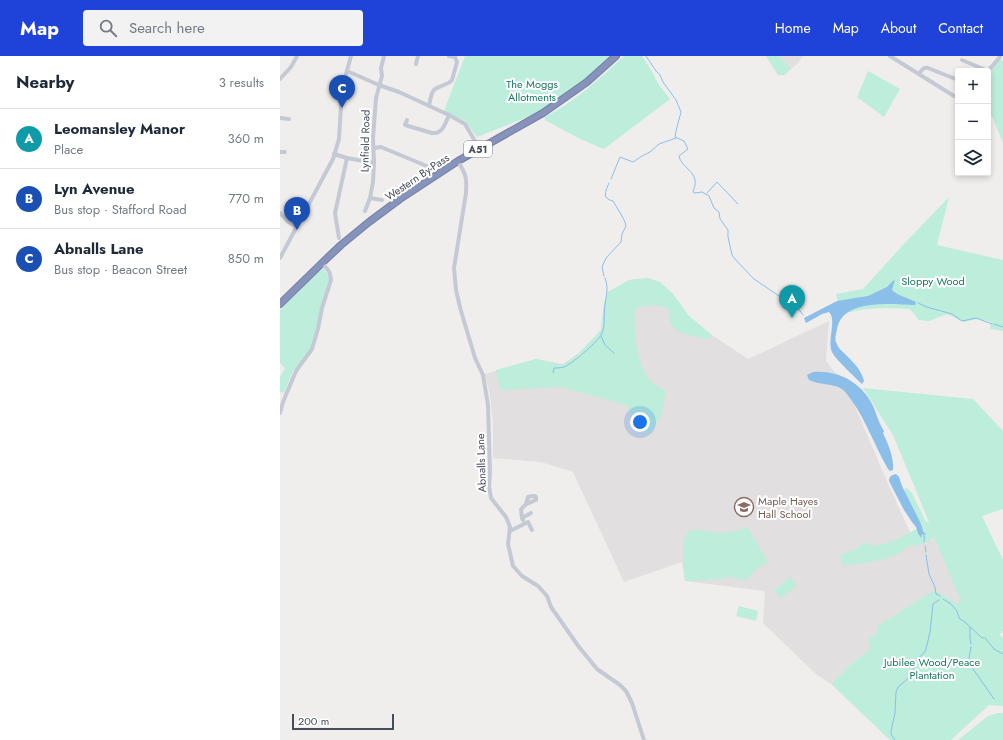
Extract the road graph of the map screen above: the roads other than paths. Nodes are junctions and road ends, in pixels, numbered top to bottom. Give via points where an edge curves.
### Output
1 (297, 56) edge
2 (351, 56) edge
3 (384, 56) edge
4 (418, 56) edge
5 (449, 56) edge
6 (616, 56) edge
7 (890, 56) edge
8 (900, 56) edge
9 (1000, 56) edge
10 (897, 60) junction
11 (962, 60) dead end
12 (416, 64) dead end
13 (981, 68) edge
14 (991, 68) edge
15 (347, 71) junction
16 (919, 74) junction
17 (280, 79) edge
18 (955, 79) edge
19 (379, 85) junction
20 (954, 96) dead end
21 (429, 106) junction
22 (449, 115) junction
23 (282, 118) edge
24 (289, 119) dead end
25 (407, 120) dead end
26 (283, 124) dead end
27 (374, 148) junction
28 (479, 148) junction
29 (334, 154) junction
30 (347, 158) junction
31 (458, 161) junction
32 (374, 163) junction
33 (430, 167) dead end
34 (370, 198) junction
35 (382, 200) dead end
36 (365, 211) dead end
37 (280, 213) edge
38 (297, 227) junction
39 (339, 238) dead end
40 (280, 258) edge
41 (322, 263) junction
42 (280, 304) edge
43 (280, 413) edge
44 (526, 504) dead end
45 (532, 513) dead end
46 (522, 518) junction
47 (524, 524) junction
48 (532, 530) dead end
49 (510, 532) junction
50 (644, 740) edge

1 - 17 street
2 - 15 street
3 - 19 street, Lynfield Road
4 - 12 street
5 - 21 street via 455,57 457,62 452,80 433,91
6 - 28 highway, Western By-Pass / A51 via 587,82 543,112
7 - 10 street
8 - 10 street
9 - 14 street
10 - 16 street
11 - 13 street
15 - 19 street
15 - 29 street via 342,88 339,139
16 - 18 street via 925,67
16 - 20 street
19 - 21 street
19 - 27 street, Lynfield Road
21 - 22 street
22 - 25 street via 441,131 436,134 406,124
22 - 28 street via 465,124
23 - 24 street
23 - 26 street
27 - 32 street, Lynfield Road
27 - 33 street via 381,147
28 - 31 highway, Western By-Pass / A51
29 - 30 street
29 - 38 street
30 - 32 street
30 - 39 street via 335,213
31 - 41 highway, Western By-Pass / A51 via 369,222
31 - 49 street, Abnalls Lane via 465,173 466,193 454,268 456,290 468,336 483,375 488,405 491,498 506,517
32 - 34 street, Lynfield Road
34 - 35 street
34 - 36 street, Lynfield Road
37 - 38 street
38 - 40 street
41 - 42 highway, Western By-Pass / A51
41 - 43 street via 328,270 331,280 318,329 312,349 296,371
44 - 46 street via 521,510
45 - 46 street
46 - 47 street
47 - 48 street via 528,522
47 - 49 street
49 - 50 street, Abnalls Lane via 508,544 513,566 547,596 551,608 597,669 626,691

